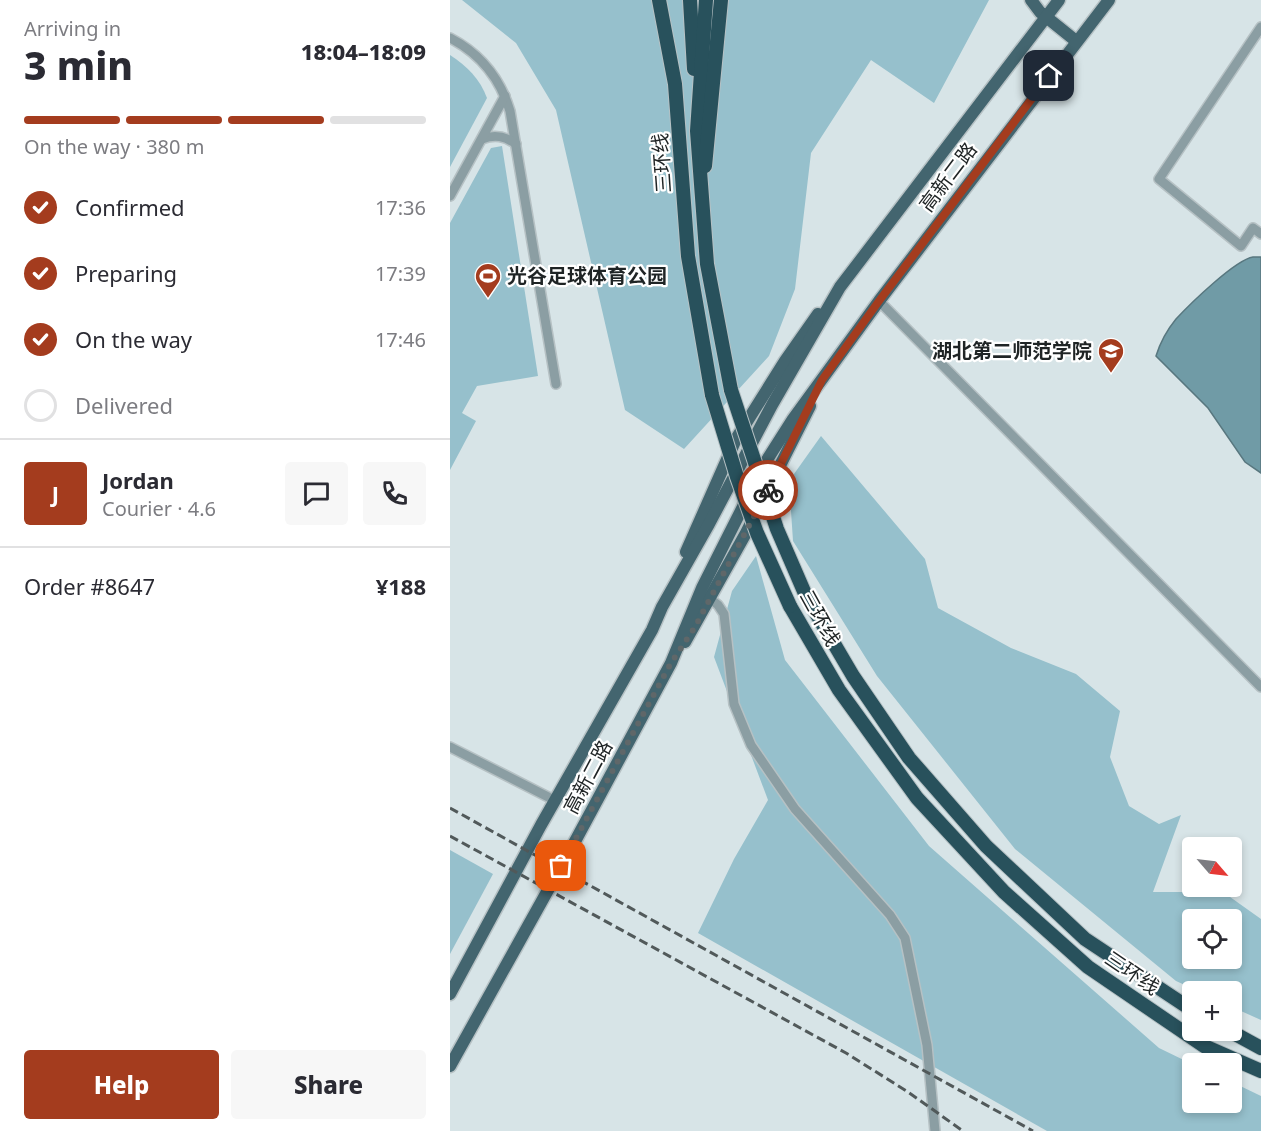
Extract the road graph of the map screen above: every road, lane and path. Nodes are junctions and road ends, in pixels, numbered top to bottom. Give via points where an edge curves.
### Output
1 (659, 0) edge
2 (721, 0) edge
3 (1031, 0) edge
4 (1059, 0) edge
5 (1108, 0) edge
6 (690, 1) edge
7 (706, 4) edge
8 (1046, 17) junction
9 (1261, 27) edge
10 (450, 38) edge
11 (1076, 41) junction
12 (505, 96) junction
13 (697, 131) junction
14 (482, 139) junction
15 (516, 144) junction
16 (701, 192) junction
17 (450, 196) edge
18 (1261, 234) edge
19 (879, 301) junction
20 (822, 380) junction
21 (556, 384) dead end
22 (709, 598) junction
23 (671, 663) junction
24 (1261, 687) edge
25 (450, 747) edge
26 (556, 801) junction
27 (450, 994) edge
28 (1182, 1003) edge
29 (1242, 1034) edge
30 (1242, 1037) edge
31 (1261, 1040) edge
32 (1261, 1048) edge
33 (450, 1066) edge
34 (1261, 1071) edge
35 (935, 1131) edge

1 - 34 highway, 三环线, bridge via 675,84 688,256 712,395 757,533 790,606 838,690 917,798 1004,892 1088,967 1204,1046
2 - 16 highway
3 - 8 main road
4 - 8 main road, 高新二路
5 - 11 main road, 高新二路
6 - 13 highway
7 - 13 highway, 三环线
8 - 11 main road
8 - 26 main road, 高新二路 via 840,287
9 - 18 street via 1159,179 1241,246 1253,228
10 - 12 street via 481,59
11 - 19 main road, 高新二路
12 - 14 street
12 - 15 street
13 - 16 highway, 三环线
14 - 15 street via 502,136
14 - 17 street
15 - 21 street
16 - 28 highway, 三环线, bridge via 707,264 731,390 777,530 807,596 853,676 909,758 986,846 1085,939
19 - 20 main road, 高新二路
19 - 24 street
20 - 22 main road, 高新二路
20 - 23 main road, 高新二路 via 754,484 702,588
22 - 23 main road, 高新二路
22 - 35 street via 724,614 734,704 752,745 795,809 890,915 905,938 927,1045
23 - 33 main road, 高新二路
25 - 26 street
26 - 27 main road, 高新二路
29 - 31 highway
30 - 32 highway

